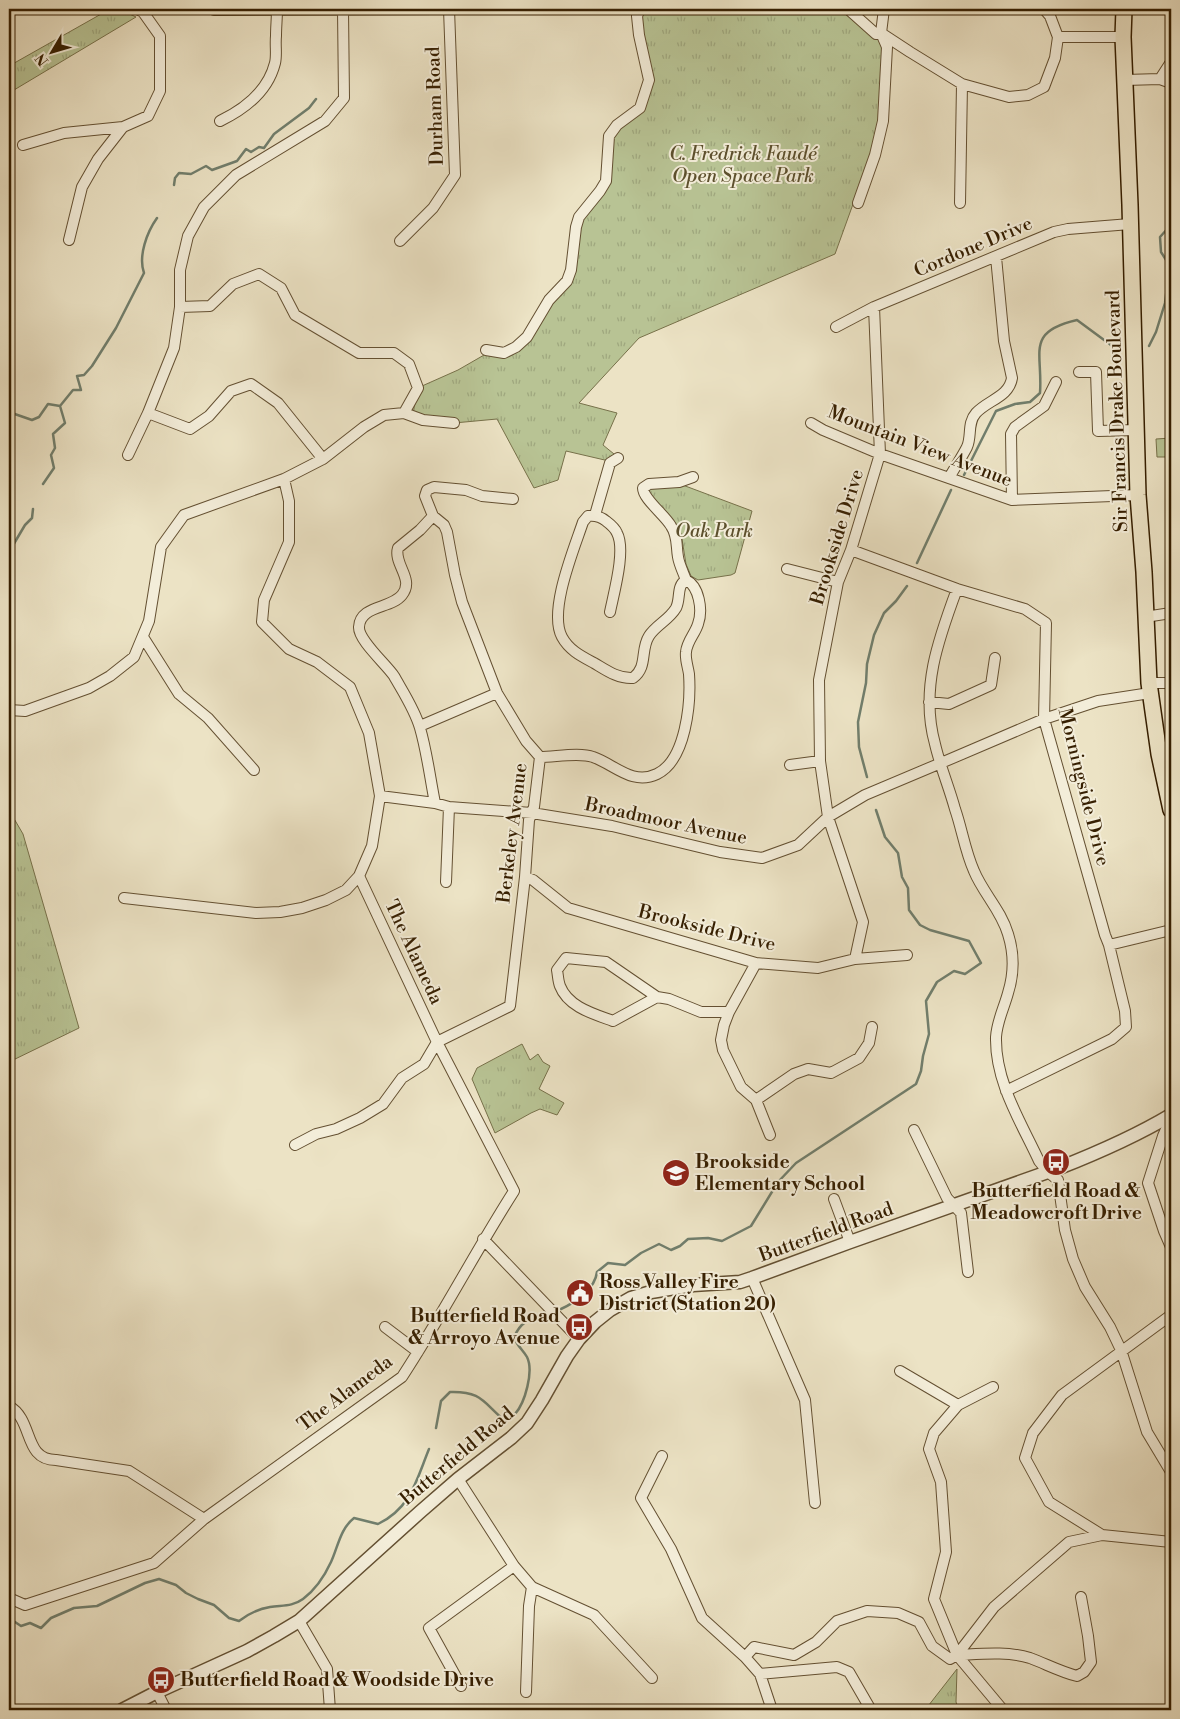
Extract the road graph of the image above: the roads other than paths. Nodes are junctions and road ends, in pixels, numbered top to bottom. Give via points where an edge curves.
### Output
1 (137, 9) edge
2 (277, 9) edge
3 (436, 9) edge
4 (449, 9) edge
5 (640, 9) edge
6 (848, 9) edge
7 (884, 9) edge
8 (1044, 9) edge
9 (1124, 9) edge
10 (214, 10) dead end
11 (343, 10) junction
12 (881, 33) junction
13 (1058, 37) junction
14 (1123, 37) junction
15 (1171, 62) edge
16 (1160, 79) junction
17 (1124, 80) junction
18 (1171, 83) edge
19 (962, 84) junction
20 (220, 122) dead end
21 (123, 127) junction
22 (23, 145) dead end
23 (858, 203) dead end
24 (960, 203) dead end
25 (1130, 224) junction
26 (69, 240) dead end
27 (400, 241) dead end
28 (996, 257) junction
29 (180, 307) junction
30 (874, 307) junction
31 (836, 327) dead end
32 (486, 350) dead end
33 (1079, 372) dead end
34 (1056, 382) dead end
35 (148, 413) junction
36 (404, 413) junction
37 (454, 422) dead end
38 (811, 423) dead end
39 (1137, 430) junction
40 (880, 454) junction
41 (128, 455) dead end
42 (618, 458) dead end
43 (323, 459) junction
44 (692, 477) dead end
45 (949, 478) junction
46 (284, 480) junction
47 (1138, 495) junction
48 (513, 499) dead end
49 (1012, 500) junction
50 (595, 515) junction
51 (433, 516) junction
52 (851, 550) junction
53 (787, 569) dead end
54 (686, 580) junction
55 (838, 582) junction
56 (957, 589) junction
57 (610, 612) dead end
58 (1171, 613) edge
59 (1146, 617) junction
60 (143, 637) junction
61 (995, 658) dead end
62 (1171, 683) edge
63 (1149, 688) junction
64 (497, 693) junction
65 (929, 702) junction
66 (9, 710) edge
67 (1044, 719) junction
68 (420, 726) junction
69 (540, 757) junction
70 (820, 760) junction
71 (941, 763) junction
72 (790, 765) dead end
73 (254, 770) dead end
74 (380, 796) junction
75 (435, 803) junction
76 (449, 807) junction
77 (1171, 810) edge
78 (532, 813) junction
79 (828, 817) junction
80 (359, 876) junction
81 (524, 877) junction
82 (446, 882) dead end
83 (124, 898) dead end
84 (1171, 930) edge
85 (1109, 944) junction
86 (907, 955) dead end
87 (855, 959) junction
88 (756, 963) junction
89 (656, 997) junction
90 (729, 1012) junction
91 (872, 1027) dead end
92 (438, 1042) junction
93 (1006, 1091) junction
94 (756, 1100) junction
95 (1171, 1116) edge
96 (914, 1130) dead end
97 (770, 1135) dead end
98 (295, 1145) dead end
99 (1048, 1172) junction
100 (834, 1199) dead end
101 (954, 1206) junction
102 (483, 1239) junction
103 (850, 1242) junction
104 (1171, 1247) edge
105 (968, 1272) dead end
106 (752, 1278) junction
107 (1171, 1315) edge
108 (385, 1327) dead end
109 (579, 1338) junction
110 (1121, 1350) junction
111 (418, 1352) junction
112 (900, 1371) dead end
113 (993, 1388) dead end
114 (958, 1405) junction
115 (9, 1406) edge
116 (662, 1456) dead end
117 (1171, 1472) edge
118 (458, 1479) junction
119 (815, 1503) dead end
120 (204, 1519) junction
121 (1102, 1535) junction
122 (1171, 1542) edge
123 (514, 1566) junction
124 (532, 1587) junction
125 (1081, 1597) dead end
126 (9, 1598) edge
127 (299, 1621) junction
128 (957, 1654) junction
129 (745, 1657) junction
130 (760, 1674) junction
131 (652, 1678) dead end
132 (462, 1686) dead end
133 (157, 1692) junction
134 (526, 1692) dead end
135 (122, 1710) edge
136 (166, 1710) edge
137 (330, 1710) edge
138 (772, 1710) edge
139 (871, 1710) edge
140 (1003, 1710) edge

1 - 21 street via 143,12 160,36 160,90 148,116
2 - 10 street
2 - 11 street
2 - 20 street via 272,74 254,99
3 - 11 street
4 - 27 street, Durham Road via 455,175 433,208
5 - 32 street via 637,16 639,35 649,80 640,108 617,125 609,136 606,181 579,217 567,281 549,300 528,337 504,353
6 - 12 street via 876,34
7 - 12 street
8 - 13 street
9 - 14 main road, Sir Francis Drake Boulevard
11 - 29 street via 344,98 325,121 236,175 204,207 188,236 180,270
12 - 19 street
12 - 23 street via 887,47 883,121
13 - 14 street
13 - 19 street via 1055,58 1044,87 1028,95 1009,97
14 - 17 main road, Sir Francis Drake Boulevard
15 - 16 street
16 - 17 street
16 - 18 street
17 - 25 main road, Sir Francis Drake Boulevard
19 - 24 street
21 - 22 street via 64,133
21 - 26 street via 98,159 82,187
25 - 28 street, Cordone Drive via 1054,232
25 - 39 main road, Sir Francis Drake Boulevard
28 - 30 street, Cordone Drive
28 - 45 street via 1011,383 1005,392 972,418 968,446
29 - 35 street via 174,348
29 - 36 street via 210,306 234,284 259,274 281,288 294,315 359,353 394,353 409,364 418,388
30 - 31 street, Cordone Drive
30 - 40 street, Brookside Drive
33 - 39 street via 1096,372 1098,431
34 - 49 street via 1044,406 1015,427 1011,434
35 - 41 street
35 - 43 street via 190,429 209,416 231,391 251,384 278,403
36 - 37 street via 423,420
36 - 43 street via 384,415
38 - 40 street, Mountain View Avenue
39 - 47 main road, Sir Francis Drake Boulevard
40 - 45 street, Mountain View Avenue
40 - 52 street, Brookside Drive
42 - 50 street via 610,463
43 - 46 street
44 - 54 street via 679,482 649,484 643,488 646,498 665,517 675,533 678,559
45 - 49 street, Mountain View Avenue
46 - 60 street via 184,515 161,547 149,621
46 - 74 street via 289,501 289,542 264,600 262,622 289,648 317,662 350,688 369,733
47 - 49 street, Mountain View Avenue
47 - 59 main road, Sir Francis Drake Boulevard
48 - 51 street, Berkeley Avenue via 434,487 425,496
50 - 54 street via 588,516 583,522 559,603 559,629 574,652 617,676 633,678 643,665 648,638 676,607 681,583
50 - 57 street via 611,525 620,544
51 - 64 street, Berkeley Avenue via 447,532 462,602
51 - 68 street via 398,548 398,559 407,580 405,591 397,600 363,615 358,629 392,674
52 - 55 street, Brookside Drive
52 - 56 street, Morningside Drive
53 - 55 street
54 - 69 street via 694,586 700,612 698,624 686,646 689,696 682,740 674,760 658,774 644,778 627,775 594,757
55 - 70 street, Brookside Drive via 820,680
56 - 65 street via 935,652
56 - 67 street, Morningside Drive via 1025,609 1046,623
58 - 59 street
59 - 63 main road, Sir Francis Drake Boulevard
60 - 66 street via 134,657 89,688 25,711
60 - 73 street via 179,694 208,718
61 - 65 street via 991,685 949,704
62 - 63 street, Broadmoor Avenue
63 - 67 street, Broadmoor Avenue
63 - 77 main road, Sir Francis Drake Boulevard
64 - 68 street
64 - 69 street, Berkeley Avenue via 526,741
65 - 71 street via 934,743
67 - 71 street, Broadmoor Avenue
67 - 85 street, Morningside Drive
68 - 75 street
69 - 78 street, Berkeley Avenue
70 - 72 street
70 - 79 street, Brookside Drive
71 - 79 street, Broadmoor Avenue via 865,795
71 - 93 street via 973,869 1008,933 1013,960 1012,981 996,1035 996,1056
74 - 75 street, Broadmoor Avenue
74 - 80 street via 372,846
75 - 76 street, Broadmoor Avenue
76 - 78 street, Broadmoor Avenue
76 - 82 street
78 - 79 street, Broadmoor Avenue via 612,826 720,852 762,858 798,845
78 - 81 street, Berkeley Avenue
79 - 87 street, Brookside Drive via 863,922
80 - 83 street via 346,890 326,900 280,912 256,913
80 - 92 street, The Alameda
81 - 88 street, Brookside Drive via 533,880 568,908
81 - 92 street, Berkeley Avenue via 510,1006
84 - 85 street
85 - 93 street, Morningside Drive via 1126,1027 1112,1039
86 - 87 street
87 - 88 street, Brookside Drive via 818,968
88 - 90 street
89 - 89 street via 606,962 566,958 558,970 560,987 569,1001 613,1021
89 - 90 street via 701,1012
90 - 94 street via 721,1040 723,1050 741,1087
91 - 94 street via 869,1043 859,1058 831,1073 808,1069 794,1074
92 - 98 street via 424,1064 402,1078 383,1104 360,1118
92 - 102 street, The Alameda via 514,1190
93 - 99 street via 1039,1161
94 - 97 street
95 - 99 street, Butterfield Road
95 - 104 street via 1148,1183
96 - 101 street
99 - 101 street, Butterfield Road
99 - 110 street via 1058,1180 1073,1259
100 - 103 street
101 - 103 street, Butterfield Road
101 - 105 street via 961,1213
102 - 109 street
102 - 111 street, The Alameda
103 - 106 street, Butterfield Road
106 - 109 street, Butterfield Road via 740,1282 673,1287 631,1298 610,1310
106 - 119 street via 805,1400
107 - 110 street
108 - 111 street
109 - 118 street, Butterfield Road via 528,1423
110 - 117 street via 1147,1432
110 - 121 street via 1062,1395 1032,1432 1025,1458 1049,1502
111 - 120 street, The Alameda via 402,1377
112 - 114 street
113 - 114 street
114 - 128 street via 934,1433 929,1448 941,1482 946,1552 934,1599
115 - 120 street via 22,1418 34,1450 47,1460 128,1471
116 - 129 street via 641,1498 670,1548 702,1618
118 - 123 street
118 - 127 street, Butterfield Road
120 - 126 street, The Alameda via 154,1563 25,1605
121 - 122 street
121 - 128 street via 1069,1542 994,1607
123 - 124 street
123 - 132 street via 429,1628
124 - 131 street via 594,1615
124 - 134 street
125 - 128 street via 1091,1662 1078,1676 1028,1658
127 - 133 street, Butterfield Road via 247,1651
127 - 137 street via 327,1669
128 - 129 street via 950,1659 932,1646 919,1622 898,1613 867,1611 837,1621 816,1642 794,1655 754,1647
128 - 140 street
129 - 130 street
130 - 138 street
130 - 139 street via 837,1667 849,1672
133 - 135 street, Butterfield Road
133 - 136 street

